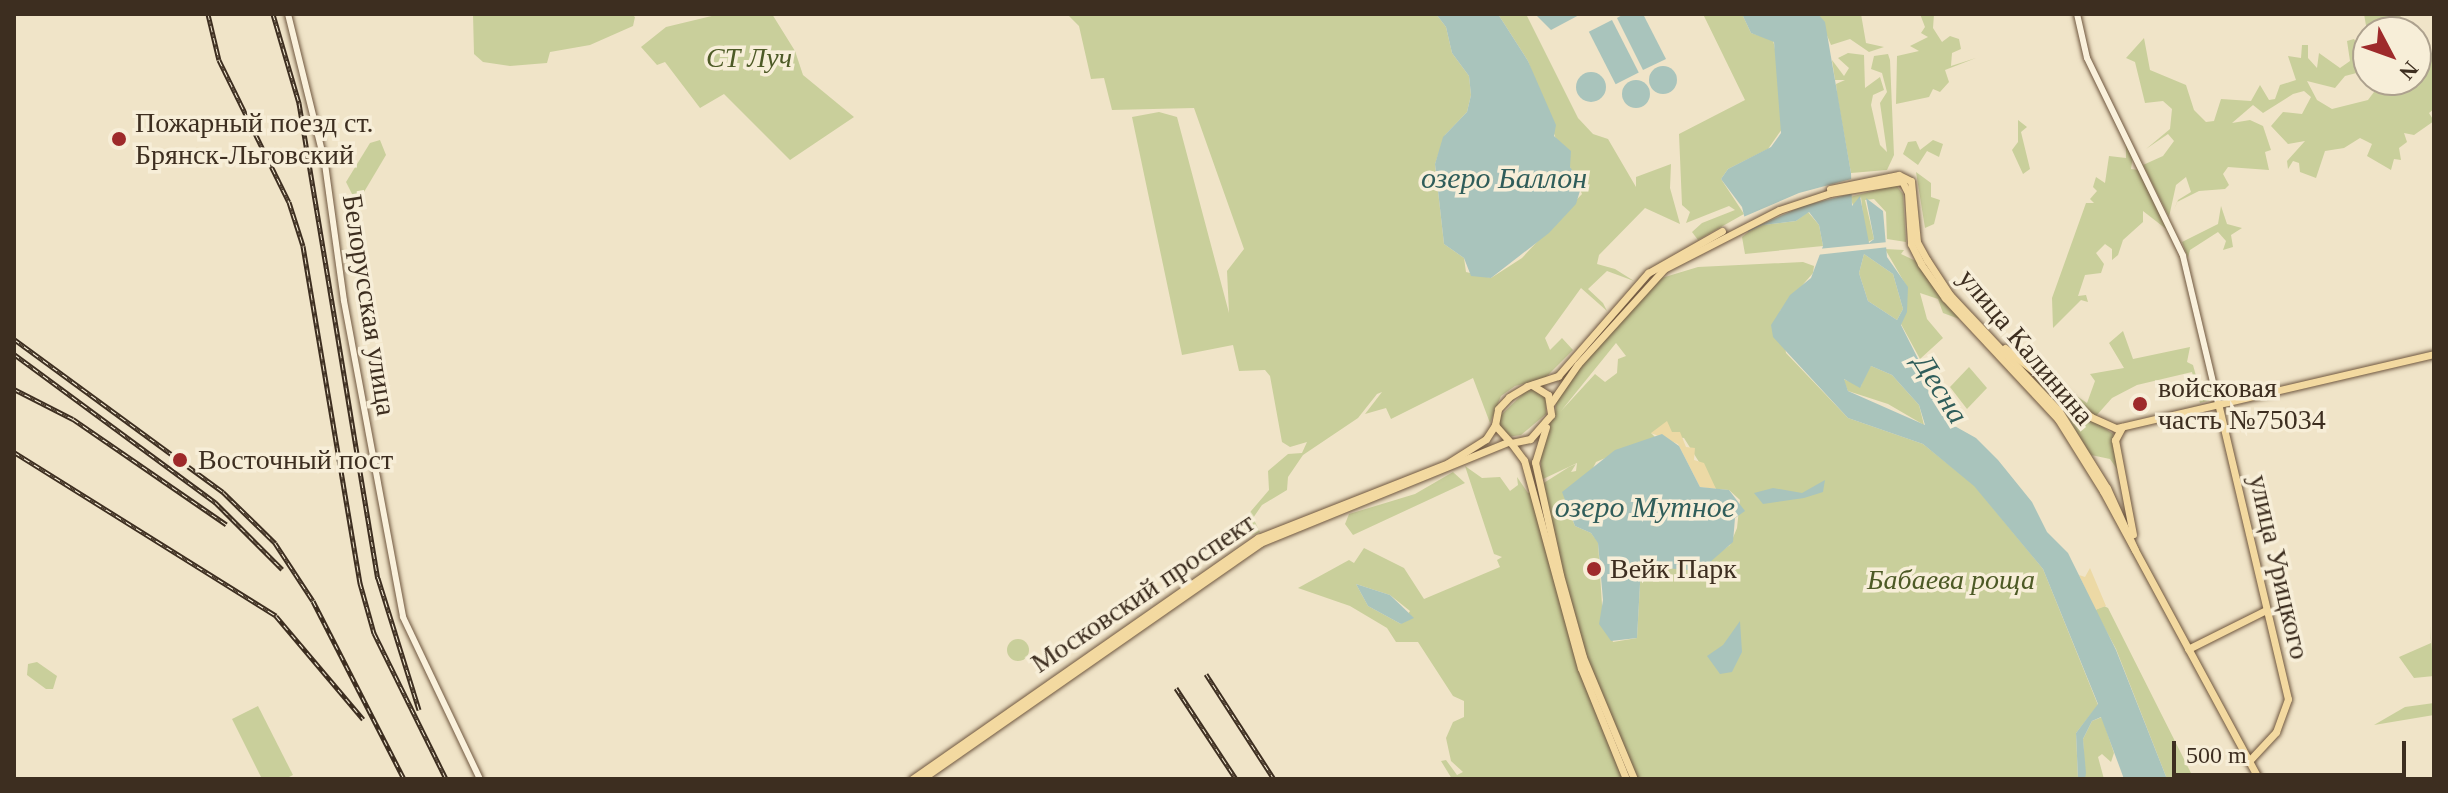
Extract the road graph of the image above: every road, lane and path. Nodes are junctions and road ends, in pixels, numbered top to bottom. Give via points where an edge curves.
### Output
1 (288, 14) edge
2 (2077, 14) edge
3 (1892, 179) junction
4 (1729, 230) junction
5 (1997, 342) junction
6 (2434, 354) edge
7 (1532, 385) junction
8 (1551, 403) junction
9 (2218, 403) junction
10 (1549, 422) junction
11 (1495, 425) junction
12 (2124, 426) junction
13 (1510, 443) junction
14 (1336, 510) junction
15 (2137, 556) junction
16 (2266, 610) junction
17 (2188, 649) junction
18 (1035, 697) junction
19 (2249, 761) junction
20 (480, 779) edge
21 (912, 779) edge
22 (922, 779) edge
23 (1626, 779) edge
24 (1634, 779) edge
25 (2259, 779) edge

1 - 20 main road, Белорусская улица via 325,164 344,301 403,617
2 - 9 main road, улица Урицкого via 2091,66 2183,256
3 - 4 main road via 1806,201
3 - 5 main road, улица Калинина via 1902,175 1914,185 1917,242 1935,274
3 - 15 main road, улица Калинина via 1908,191 1911,244 1921,264 1948,302 2055,415
4 - 7 main road via 1651,271 1558,376
4 - 8 main road via 1649,280 1558,387
5 - 12 main road via 2097,422 2110,428
5 - 15 main road, улица Калинина via 2062,416 2115,502
6 - 9 main road
7 - 8 main road
7 - 11 main road via 1509,397 1498,409
8 - 10 main road
9 - 12 main road
9 - 16 main road, улица Урицкого
10 - 13 main road via 1530,439
10 - 24 main road via 1535,462 1548,526 1583,657
11 - 13 main road
11 - 14 main road, Московский проспект via 1486,439 1448,463
12 - 15 main road via 2116,434 2116,444
13 - 14 main road, Московский проспект
13 - 23 main road via 1524,460 1581,668
14 - 18 main road, Московский проспект via 1258,538
15 - 17 main road, улица Калинина
16 - 17 main road
16 - 19 main road, улица Урицкого via 2287,707 2276,732
17 - 19 main road, улица Калинина
18 - 21 main road, Московский проспект
18 - 22 main road, Московский проспект
19 - 25 main road, улица Калинина

